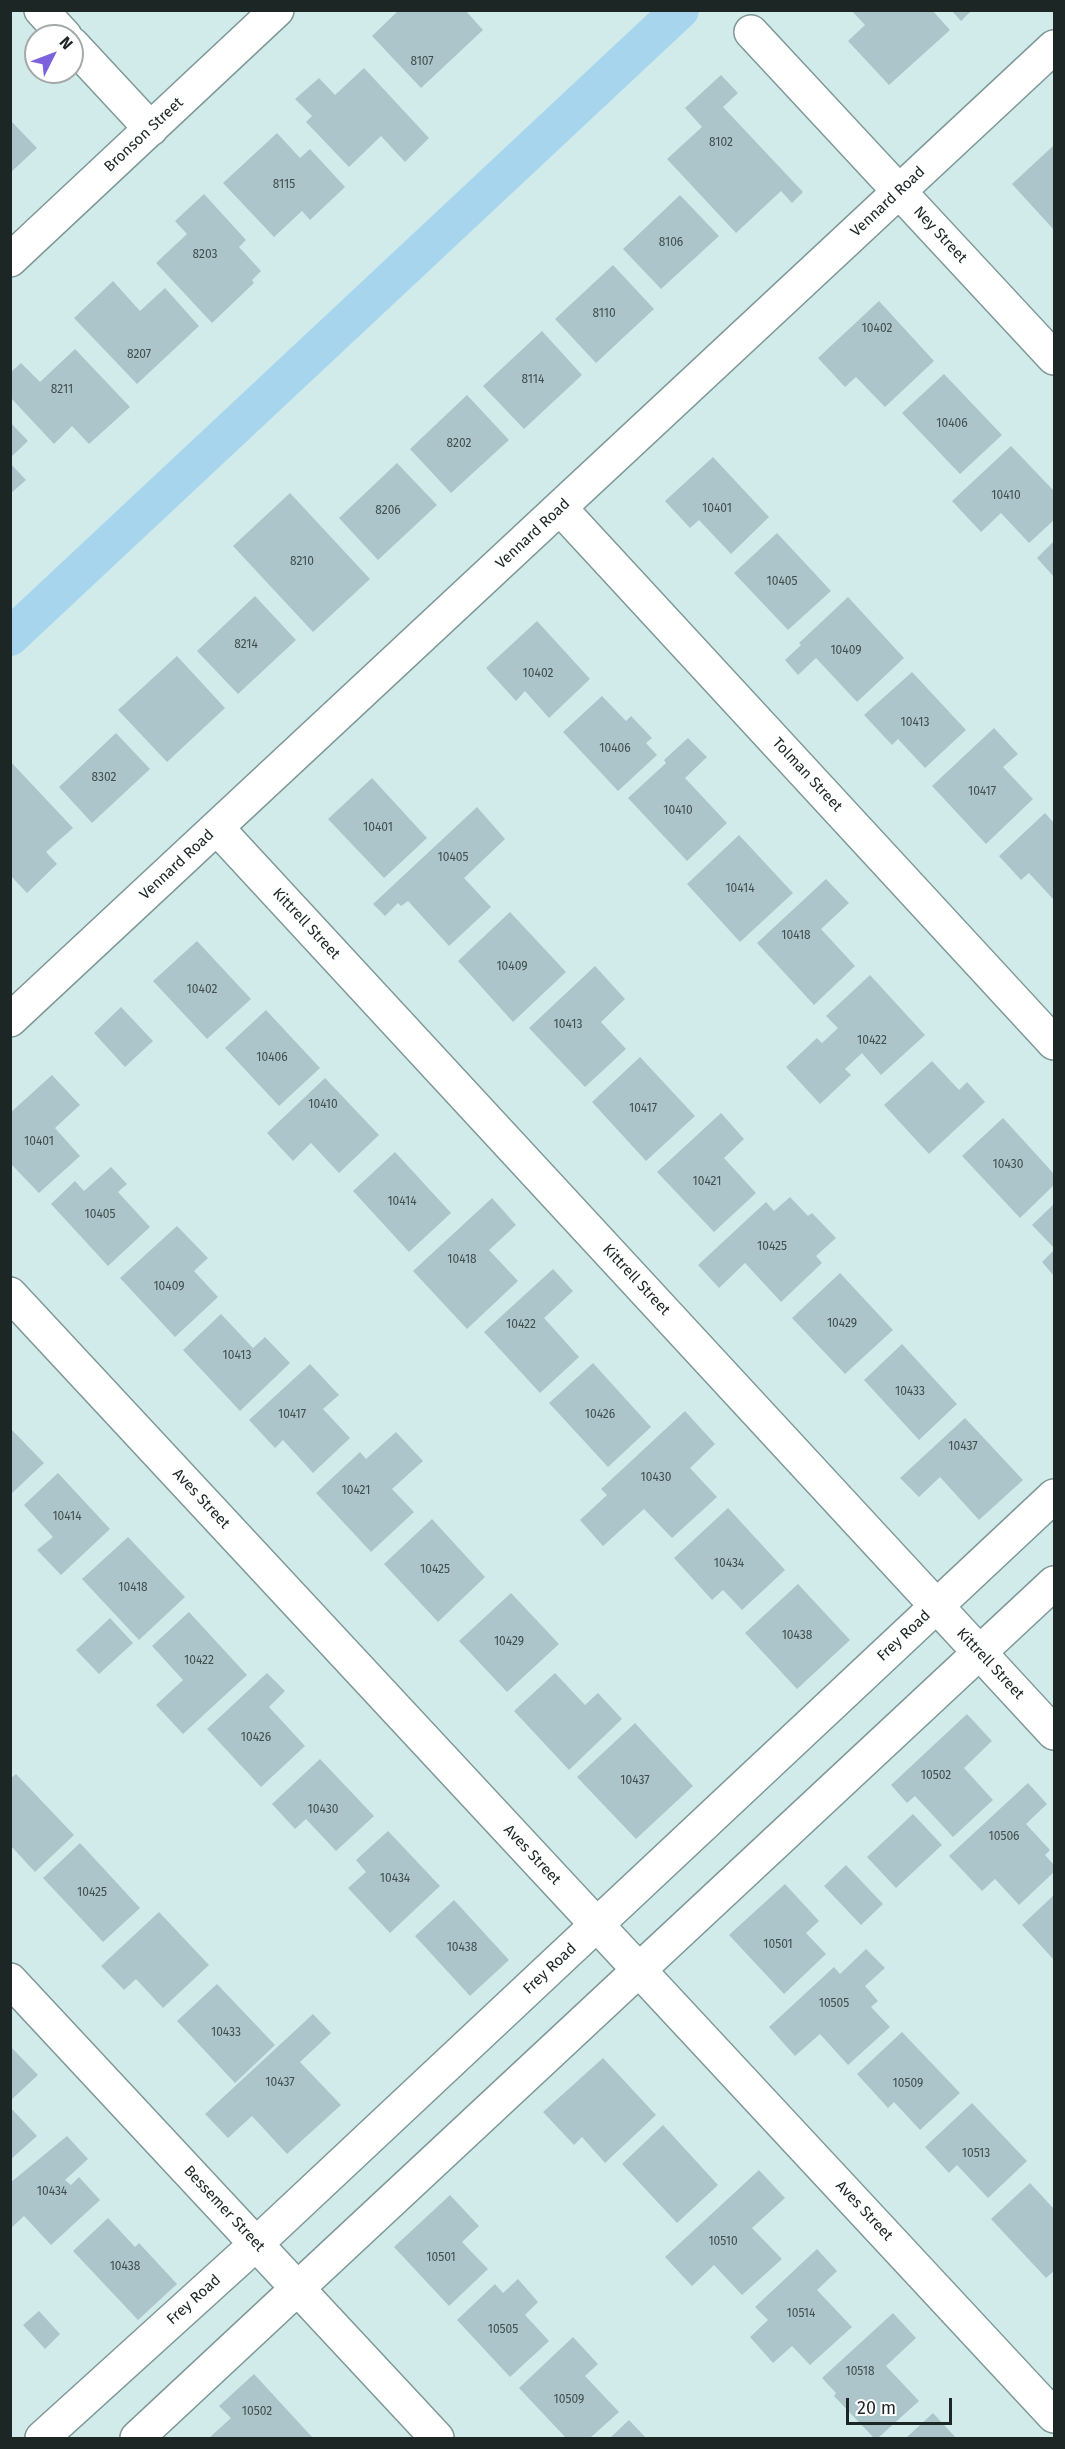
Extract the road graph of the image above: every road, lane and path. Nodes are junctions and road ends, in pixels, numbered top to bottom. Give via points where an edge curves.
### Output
1 (41, 10) edge
2 (277, 10) edge
3 (54, 24) edge
4 (751, 32) dead end
5 (1054, 47) edge
6 (84, 57) edge
7 (151, 129) junction
8 (899, 192) junction
9 (10, 260) edge
10 (1054, 358) edge
11 (560, 508) junction
12 (217, 828) junction
13 (10, 1020) edge
14 (1054, 1043) edge
15 (10, 1294) edge
16 (1054, 1496) edge
17 (1054, 1583) edge
18 (937, 1606) junction
19 (980, 1653) junction
20 (1054, 1733) edge
21 (597, 1924) junction
22 (639, 1970) junction
23 (10, 1980) edge
24 (256, 2244) junction
25 (298, 2289) junction
26 (1054, 2416) edge
27 (42, 2439) edge
28 (137, 2439) edge
29 (437, 2439) edge

1 - 3 street
2 - 7 street, Bronson Street
4 - 8 street, Ney Street
5 - 8 street, Vennard Road
6 - 7 street
7 - 9 street, Bronson Street
8 - 10 street, Ney Street
8 - 11 street, Vennard Road
11 - 12 street, Vennard Road
11 - 14 street, Tolman Street
12 - 13 street, Vennard Road
12 - 18 street, Kittrell Street
15 - 21 street, Aves Street
16 - 18 street, Frey Road
17 - 19 street
18 - 19 street, Kittrell Street
18 - 21 street, Frey Road
19 - 20 street, Kittrell Street
19 - 22 street
21 - 22 street, Aves Street
21 - 24 street, Frey Road
22 - 25 street
22 - 26 street, Aves Street
23 - 24 street, Bessemer Street
24 - 25 street, Bessemer Street
24 - 27 street, Frey Road
25 - 28 street
25 - 29 street, Bessemer Street

